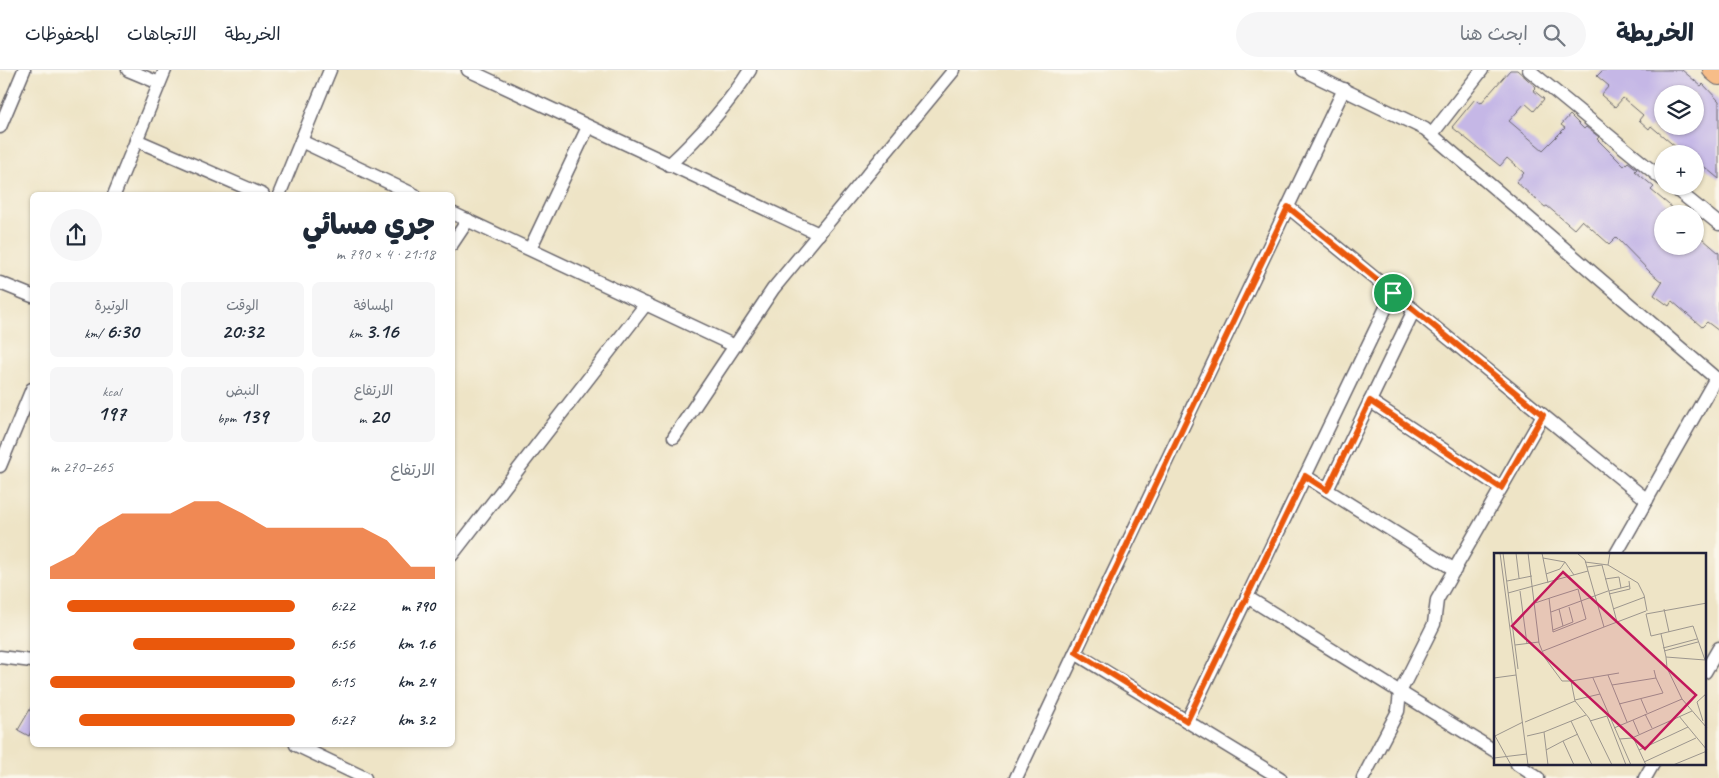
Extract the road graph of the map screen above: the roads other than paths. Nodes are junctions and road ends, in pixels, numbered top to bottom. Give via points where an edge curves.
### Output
1 (24, 70) edge
2 (128, 70) edge
3 (165, 70) edge
4 (330, 70) edge
5 (468, 70) edge
6 (750, 70) edge
7 (954, 70) edge
8 (1303, 70) edge
9 (1482, 70) edge
10 (1529, 70) edge
11 (1713, 70) edge
12 (1719, 75) edge
13 (159, 83) junction
14 (1344, 90) junction
15 (0, 127) edge
16 (588, 127) junction
17 (1432, 134) junction
18 (136, 140) junction
19 (301, 141) junction
20 (669, 165) junction
21 (1654, 172) edge
22 (115, 192) edge
23 (256, 192) edge
24 (279, 192) edge
25 (409, 192) edge
26 (1683, 195) edge
27 (1288, 207) junction
28 (455, 214) edge
29 (468, 220) junction
30 (1719, 224) edge
31 (819, 234) junction
32 (455, 240) edge
33 (530, 249) junction
34 (0, 283) edge
35 (1393, 293) junction
36 (30, 295) edge
37 (646, 304) junction
38 (1414, 310) junction
39 (735, 346) junction
40 (1717, 379) edge
41 (30, 394) edge
42 (1370, 401) junction
43 (1543, 415) junction
44 (674, 437) dead end
45 (0, 466) edge
46 (1305, 476) junction
47 (1501, 488) junction
48 (1327, 490) junction
49 (1647, 500) junction
50 (455, 551) edge
51 (1617, 553) edge
52 (1454, 570) junction
53 (1247, 597) junction
54 (1719, 648) edge
55 (1076, 652) junction
56 (0, 657) edge
57 (30, 661) edge
58 (1706, 670) edge
59 (1400, 692) junction
60 (1187, 721) junction
61 (300, 747) edge
62 (1494, 750) edge
63 (1521, 766) edge
64 (1651, 766) edge
65 (365, 778) edge
66 (1016, 778) edge
67 (1280, 778) edge
68 (1363, 778) edge
69 (1538, 778) edge
70 (1645, 778) edge

1 - 15 street
2 - 13 street
3 - 13 street
4 - 19 street
5 - 16 street
6 - 20 street via 693,142
7 - 31 street
8 - 14 street
9 - 17 street
10 - 21 street
11 - 12 main road
13 - 18 street
14 - 17 street
14 - 27 street
16 - 20 street
16 - 33 street
17 - 40 street
18 - 22 street
18 - 23 street
19 - 24 street
19 - 25 street
20 - 31 street
26 - 30 street
27 - 35 street
27 - 55 street
28 - 29 street
29 - 32 street
29 - 33 street
31 - 39 street via 773,289
33 - 37 street
34 - 36 street
35 - 38 street
35 - 46 street
37 - 39 street
37 - 50 street
38 - 42 street
38 - 43 street
39 - 44 street
40 - 49 street
41 - 45 street
42 - 47 street
42 - 48 street
43 - 47 street
43 - 49 street
46 - 48 street
46 - 53 street
47 - 52 street
48 - 52 street
49 - 51 street
52 - 59 street via 1437,600 1434,624
53 - 59 street
53 - 60 street
54 - 58 street
55 - 60 street
55 - 66 street
56 - 57 street
59 - 62 street
59 - 68 street via 1398,711
60 - 67 street
61 - 65 street
63 - 69 street
64 - 70 street

